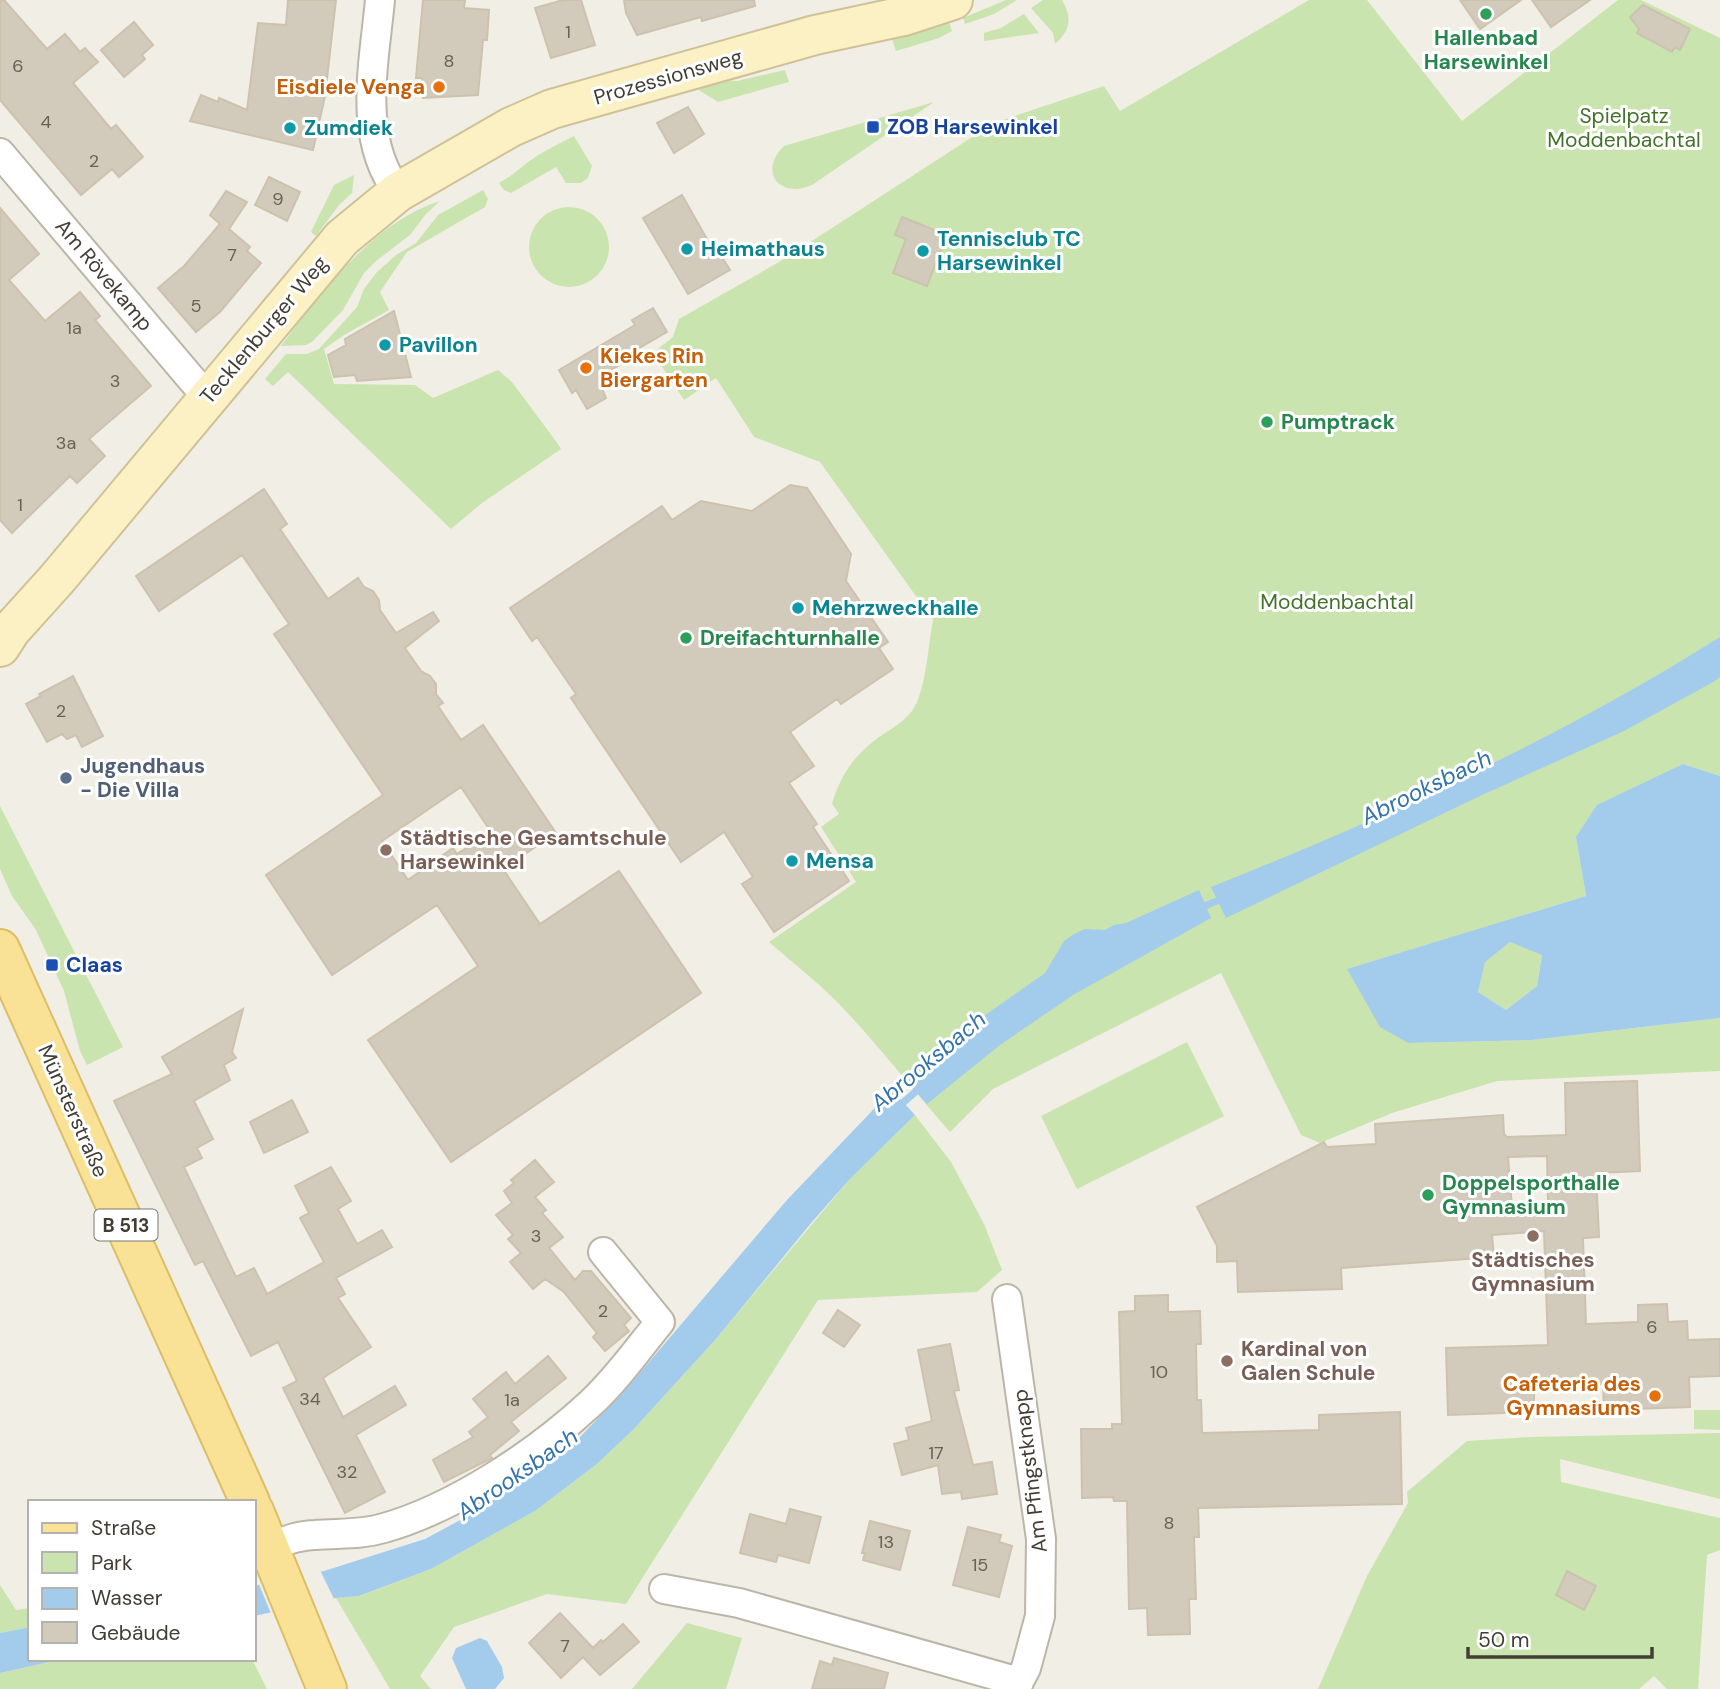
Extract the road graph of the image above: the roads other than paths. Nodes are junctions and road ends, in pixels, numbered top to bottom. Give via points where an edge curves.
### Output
1 (380, 0) edge
2 (949, 1) edge
3 (0, 153) edge
4 (398, 192) junction
5 (209, 396) junction
6 (4, 638) edge
7 (0, 949) edge
8 (603, 1251) dead end
9 (1007, 1299) dead end
10 (249, 1500) edge
11 (256, 1516) edge
12 (273, 1555) junction
13 (664, 1589) dead end
14 (1017, 1685) edge
15 (327, 1689) edge

1 - 4 street via 371,128 386,176
2 - 4 street, Prozessionsweg via 552,109 511,127
3 - 5 street, Am Rövekamp
4 - 5 street, Tecklenburger Weg via 342,238
5 - 6 street, Tecklenburger Weg
7 - 10 main road, Münsterstraße / B 513
8 - 12 street via 660,1322 592,1402 538,1447 413,1519 347,1535 294,1538
9 - 14 street, Am Pfingstknapp via 1041,1539 1040,1616
11 - 12 main road
12 - 15 main road
13 - 14 street, Am Pfingstknapp via 739,1603

